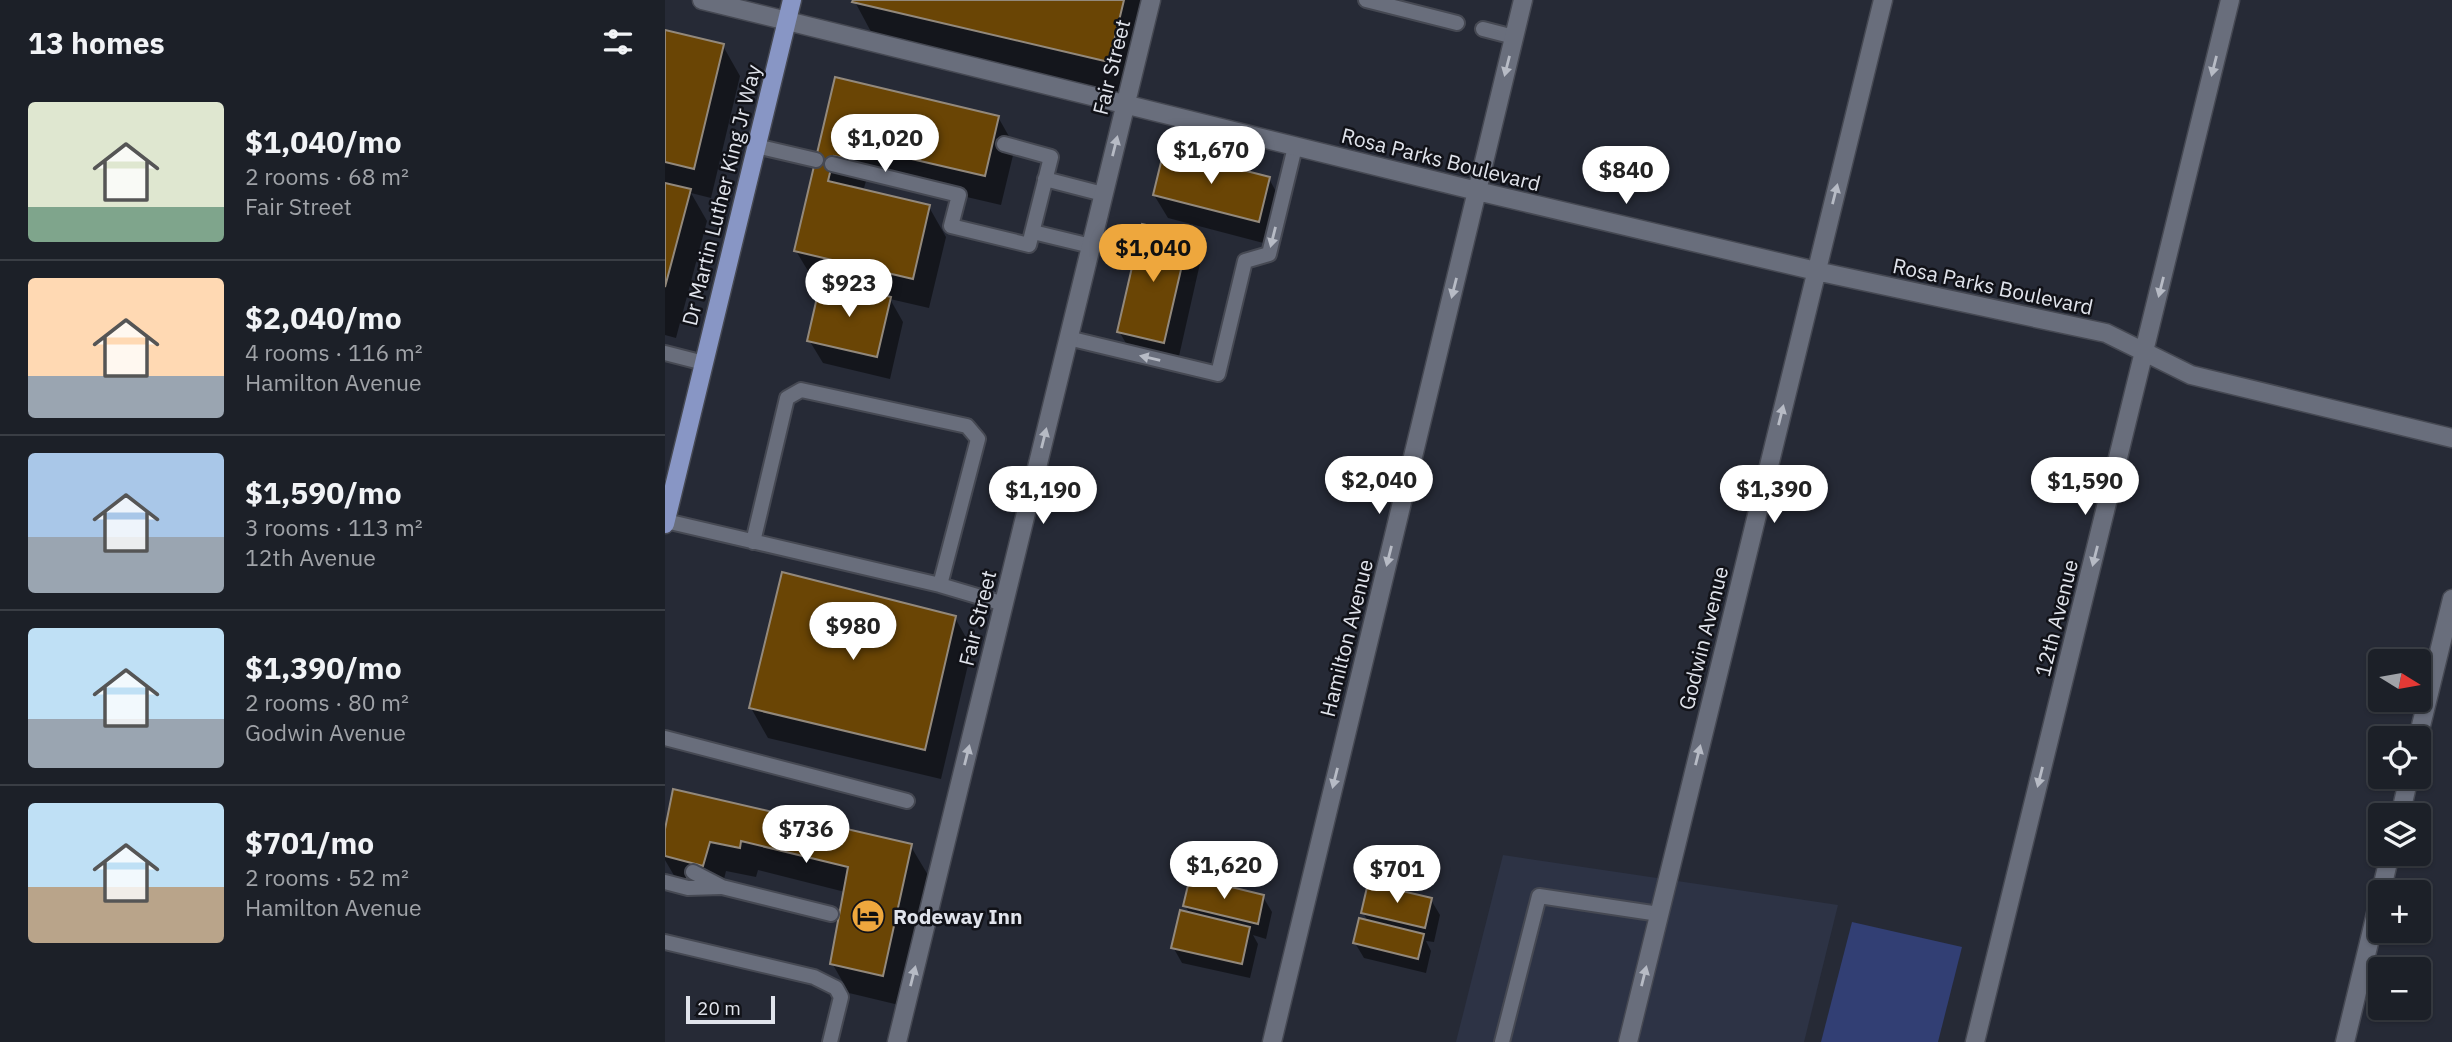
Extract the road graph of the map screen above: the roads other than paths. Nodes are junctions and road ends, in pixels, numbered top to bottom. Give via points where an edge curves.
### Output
1 (702, 0) edge
2 (792, 0) edge
3 (1151, 0) edge
4 (1366, 0) edge
5 (1523, 0) edge
6 (1883, 0) edge
7 (2230, 0) edge
8 (786, 22) junction
9 (1457, 23) dead end
10 (1483, 29) dead end
11 (1514, 37) junction
12 (1125, 105) junction
13 (1003, 144) dead end
14 (756, 145) junction
15 (1295, 147) junction
16 (816, 160) dead end
17 (832, 164) dead end
18 (1045, 179) junction
19 (1477, 191) junction
20 (1103, 194) junction
21 (1033, 232) junction
22 (1091, 246) junction
23 (1816, 271) junction
24 (1068, 338) junction
25 (2145, 351) junction
26 (665, 353) edge
27 (704, 363) junction
28 (2452, 438) edge
29 (665, 522) edge
30 (753, 541) junction
31 (940, 585) junction
32 (2452, 599) edge
33 (1004, 604) junction
34 (2421, 726) edge
35 (665, 738) edge
36 (907, 801) dead end
37 (693, 872) dead end
38 (665, 883) edge
39 (722, 887) junction
40 (831, 914) dead end
41 (1659, 914) junction
42 (665, 942) edge
43 (2369, 943) edge
44 (830, 1042) edge
45 (897, 1042) edge
46 (1272, 1042) edge
47 (1502, 1042) edge
48 (1628, 1042) edge
49 (1975, 1042) edge
50 (2345, 1042) edge

1 - 8 street, Rosa Parks Boulevard
2 - 8 main road, Dr Martin Luther King Jr Way
3 - 12 street, Fair Street
4 - 9 lane
5 - 11 street, Hamilton Avenue
23 -> 6 street, Godwin Avenue
7 -> 25 street, 12th Avenue
8 - 12 street, Rosa Parks Boulevard
8 - 14 main road, Dr Martin Luther King Jr Way
10 - 11 lane
11 -> 19 street, Hamilton Avenue
12 - 15 street, Rosa Parks Boulevard
20 -> 12 street, Fair Street
13 - 18 lane via 1051,157
14 - 16 lane
14 - 27 main road, Dr Martin Luther King Jr Way
15 - 19 street, Rosa Parks Boulevard
15 -> 24 lane via 1269,254 1245,261 1217,374
17 - 21 lane via 959,195 951,226 1030,245
18 - 20 lane
18 - 21 lane
19 - 23 street, Rosa Parks Boulevard
19 -> 46 street, Hamilton Avenue
20 - 22 street, Fair Street
21 - 22 lane
22 - 24 street, Fair Street
23 - 25 street, Rosa Parks Boulevard via 2106,333
41 -> 23 street, Godwin Avenue
33 -> 24 street, Fair Street
25 - 28 street, Rosa Parks Boulevard via 2191,375
25 -> 49 street, 12th Avenue
26 - 27 lane
27 - 29 main road, Dr Martin Luther King Jr Way
29 - 30 lane
30 - 31 lane
30 - 31 lane via 787,398 801,390 967,426 978,439
31 - 33 lane
32 - 34 street
45 -> 33 street, Fair Street
35 - 36 lane
37 - 39 lane
38 - 39 lane
39 - 40 lane
41 - 47 lane via 1539,896
48 -> 41 street, Godwin Avenue
42 - 44 lane via 827,982 841,997
43 - 50 street

